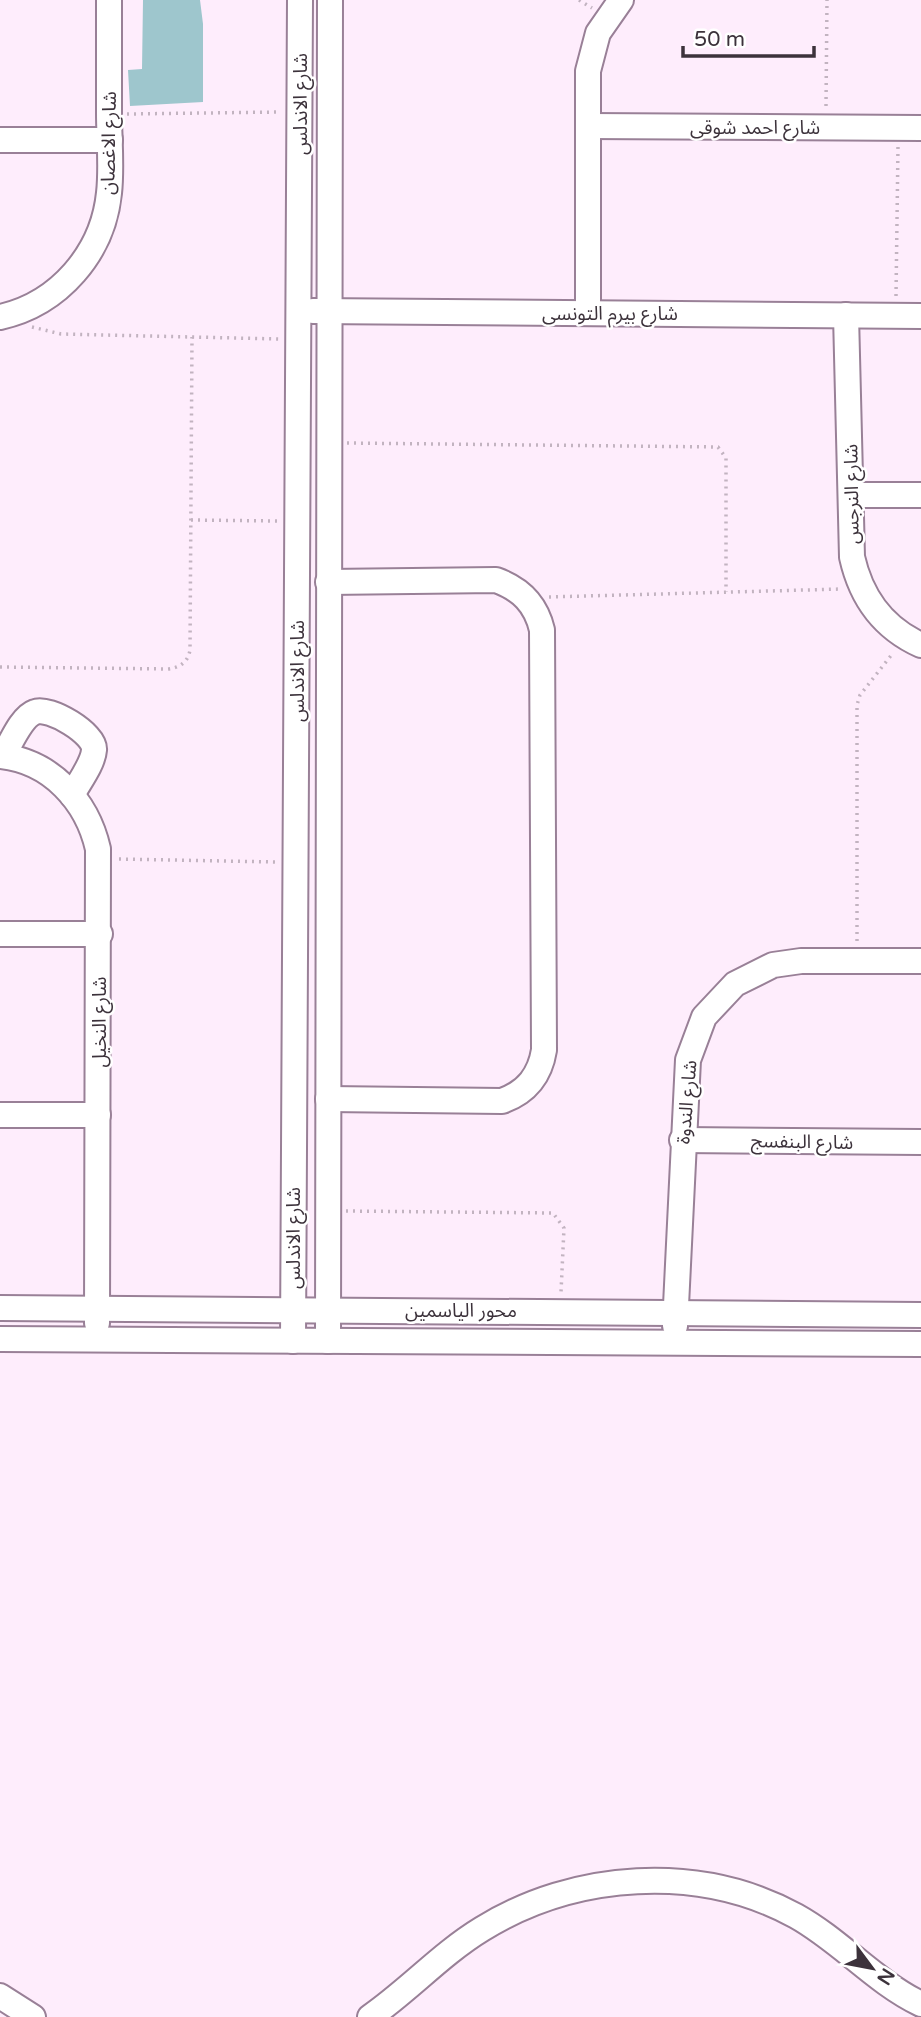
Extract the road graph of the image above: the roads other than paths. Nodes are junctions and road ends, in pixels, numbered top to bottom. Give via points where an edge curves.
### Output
1 (109, 0) edge
2 (300, 0) edge
3 (330, 0) edge
4 (621, 0) edge
5 (588, 126) junction
6 (910, 128) edge
7 (0, 140) edge
8 (110, 140) junction
9 (299, 311) junction
10 (329, 311) junction
11 (588, 313) junction
12 (846, 315) junction
13 (7, 316) edge
14 (921, 316) edge
15 (851, 495) junction
16 (921, 495) edge
17 (328, 582) junction
18 (913, 641) edge
19 (1, 756) edge
20 (72, 794) junction
21 (0, 934) edge
22 (100, 934) junction
23 (921, 961) edge
24 (328, 1100) junction
25 (0, 1115) edge
26 (98, 1115) junction
27 (682, 1140) junction
28 (921, 1142) edge
29 (0, 1308) edge
30 (97, 1308) junction
31 (293, 1310) junction
32 (328, 1310) junction
33 (676, 1311) junction
34 (921, 1315) edge
35 (0, 1339) edge
36 (97, 1340) junction
37 (293, 1341) junction
38 (328, 1341) junction
39 (675, 1343) junction
40 (921, 1344) edge
41 (0, 1996) edge
42 (921, 2004) edge
43 (33, 2017) edge
44 (369, 2017) edge

1 - 8 street, شارع الاغصان
2 - 9 street, شارع الاندلس
3 - 10 street, شارع الاندلس
4 - 5 street via 593,45
5 - 6 street, شارع احمد شوقى
5 - 11 street
7 - 8 street
8 - 13 street, شارع الاغصان via 109,192 94,244 61,287
9 - 10 street, شارع بيرم التونسى
9 - 31 street, شارع الاندلس
10 - 11 street, شارع بيرم التونسى
10 - 17 street, شارع الاندلس
11 - 12 street, شارع بيرم التونسى
12 - 14 street, شارع بيرم التونسى
12 - 15 street, شارع النرجس
15 - 16 street
15 - 18 street, شارع النرجس via 852,557 862,589 880,616
17 - 24 street, شارع الاندلس
17 - 24 street via 484,579 508,584 527,598 542,630 544,1050 539,1070 520,1093 493,1103
19 - 20 street, شارع النخيل via 48,773
19 - 20 street via 25,720 34,712 46,711 87,733 93,743 94,754
20 - 22 street, شارع النخيل via 89,820 99,859
21 - 22 street
22 - 26 street, شارع النخيل
23 - 27 street, شارع الندوة via 802,961 773,965 747,976 723,994 704,1017 692,1045
24 - 32 street, شارع الاندلس
25 - 26 street
26 - 30 street, شارع النخيل
27 - 28 street, شارع البنفسج
27 - 33 street, شارع الندوة
29 - 30 street, محور الياسمين
30 - 31 street, محور الياسمين
30 - 36 street, شارع النخيل
31 - 32 street, محور الياسمين
31 - 37 street, شارع الاندلس
32 - 33 street, محور الياسمين
32 - 38 street, شارع الاندلس
33 - 34 street, محور الياسمين
33 - 39 street, شارع الندوة
35 - 36 street, محور الياسمين
36 - 37 street, محور الياسمين
37 - 38 street, محور الياسمين
38 - 39 street, محور الياسمين
39 - 40 street, محور الياسمين
41 - 43 street
42 - 44 street via 795,1915 744,1894 691,1882 636,1880 582,1888 530,1904 481,1929

